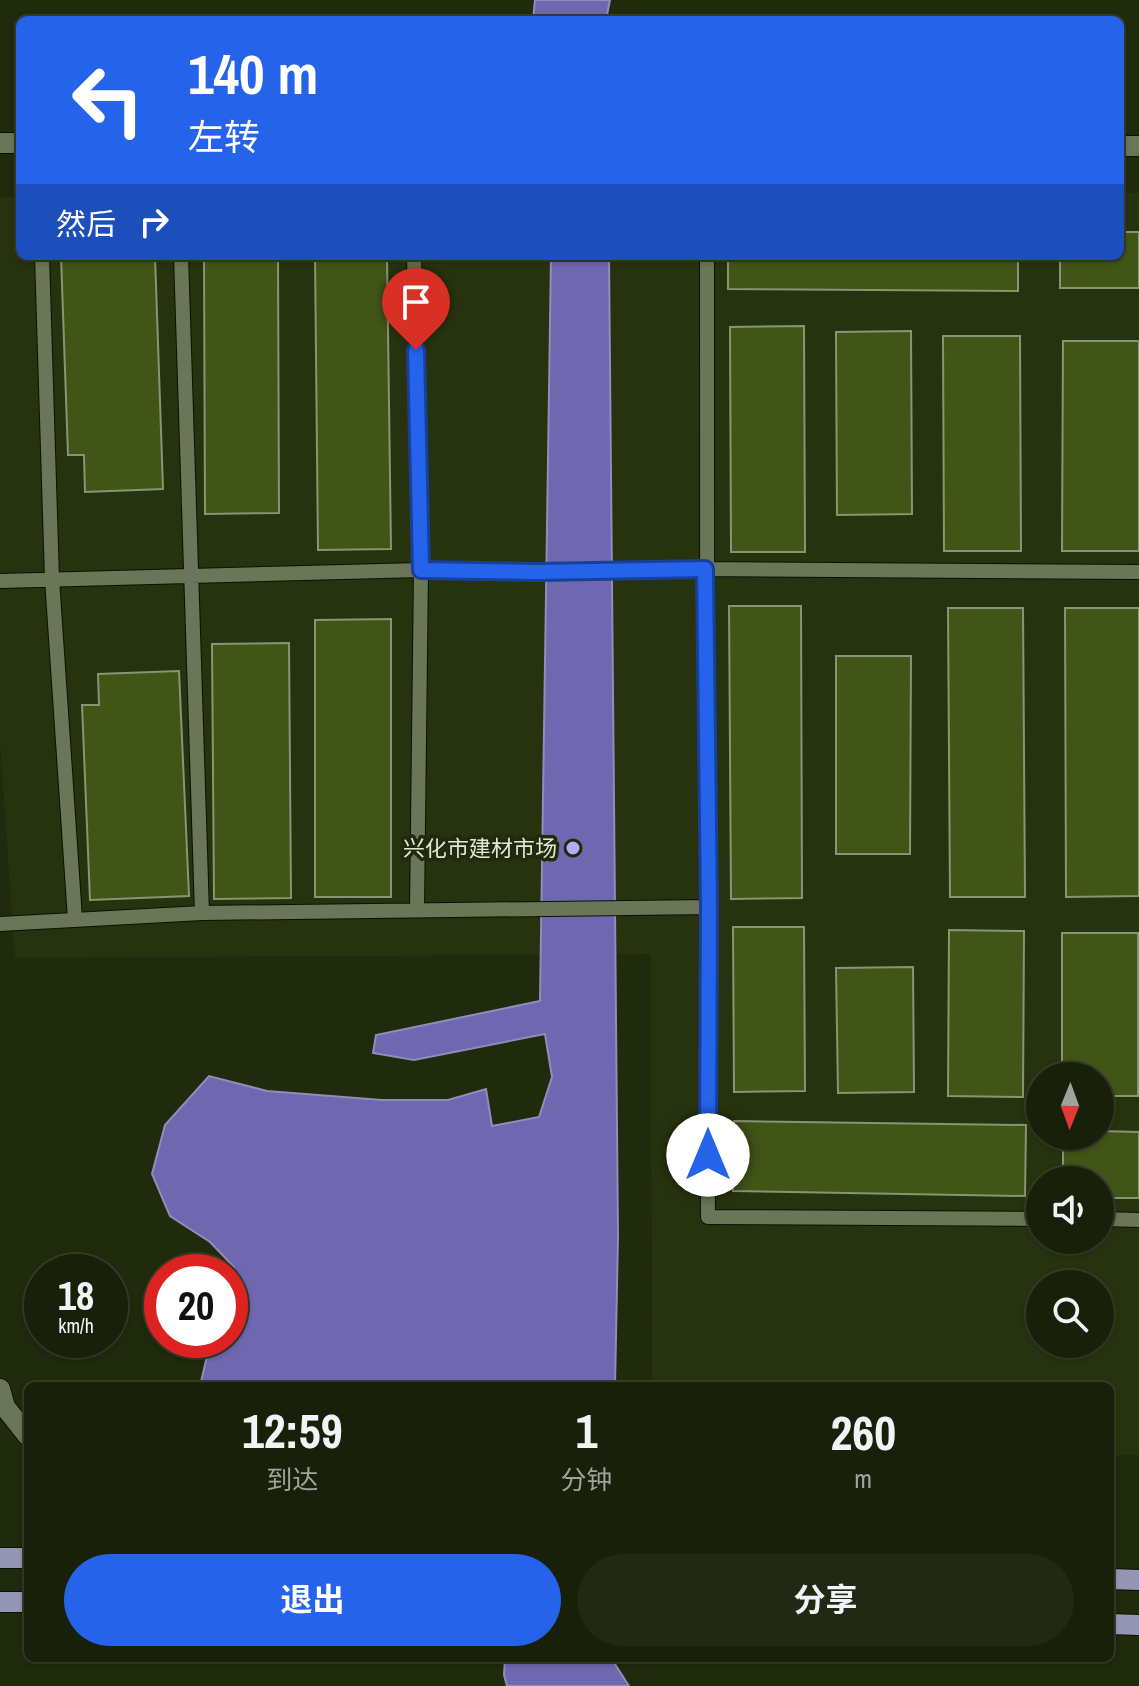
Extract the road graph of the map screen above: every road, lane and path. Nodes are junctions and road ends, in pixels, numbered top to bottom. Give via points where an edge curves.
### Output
1 (42, 260) edge
2 (181, 260) edge
3 (414, 260) edge
4 (707, 260) edge
5 (705, 569) junction
6 (421, 570) junction
7 (1139, 572) edge
8 (190, 575) junction
9 (52, 579) junction
10 (0, 581) edge
11 (709, 907) junction
12 (417, 909) junction
13 (202, 913) junction
14 (75, 919) junction
15 (0, 924) edge
16 (1026, 1219) edge
17 (1114, 1219) edge
18 (1139, 1220) edge
19 (0, 1389) edge
20 (24, 1431) edge
21 (0, 1558) edge
22 (24, 1558) edge
23 (1114, 1579) edge
24 (1139, 1580) edge
25 (0, 1602) edge
26 (24, 1602) edge
27 (1114, 1624) edge
28 (1139, 1625) edge

1 - 9 lane
2 - 8 lane
3 - 6 lane
4 - 5 lane
5 - 6 lane
5 - 7 lane
5 - 11 lane
6 - 8 lane
6 - 12 lane
8 - 9 lane
8 - 13 lane
9 - 10 lane
9 - 14 lane
11 - 12 lane
11 - 16 lane via 708,1217
12 - 13 lane
13 - 14 lane
14 - 15 lane
17 - 18 lane
19 - 20 street via 5,1407
21 - 22 main road
23 - 24 main road
25 - 26 main road
27 - 28 main road

